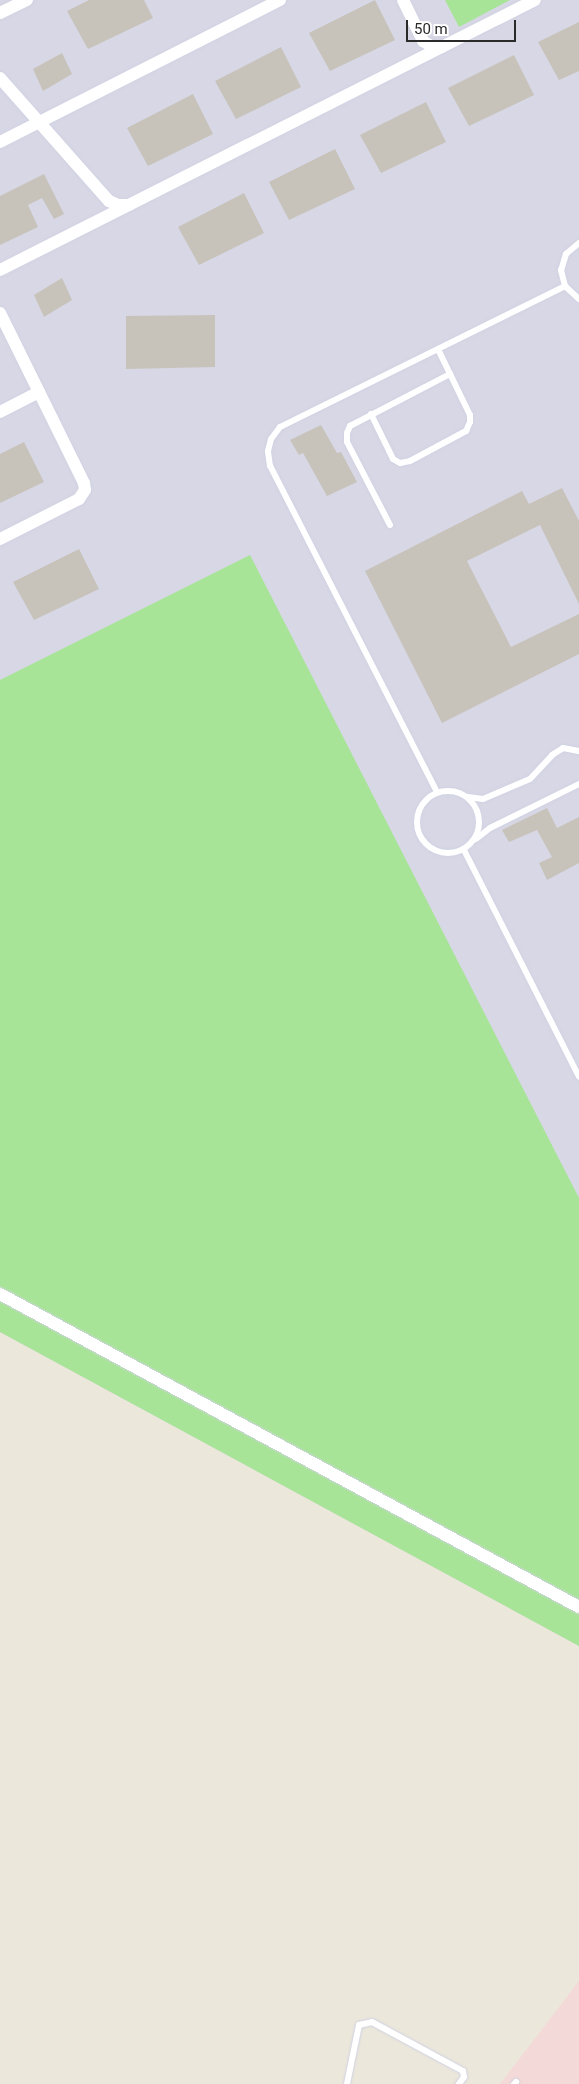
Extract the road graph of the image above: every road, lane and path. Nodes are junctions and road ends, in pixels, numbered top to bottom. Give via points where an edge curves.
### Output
1 (280, 0) edge
2 (402, 0) edge
3 (535, 0) edge
4 (21, 2) edge
5 (0, 13) edge
6 (421, 36) junction
7 (442, 47) junction
8 (414, 61) junction
9 (0, 78) edge
10 (39, 122) junction
11 (0, 142) edge
12 (106, 197) junction
13 (129, 205) junction
14 (99, 220) junction
15 (579, 243) edge
16 (0, 270) edge
17 (565, 286) junction
18 (579, 299) edge
19 (0, 312) edge
20 (438, 349) junction
21 (450, 374) junction
22 (39, 392) junction
23 (0, 412) edge
24 (371, 414) junction
25 (390, 525) dead end
26 (0, 539) edge
27 (579, 751) edge
28 (579, 784) edge
29 (437, 792) junction
30 (468, 797) junction
31 (475, 839) junction
32 (464, 850) junction
33 (579, 1077) edge
34 (0, 1294) edge
35 (579, 1607) edge
36 (347, 2084) edge
37 (459, 2084) edge

1 - 10 street
2 - 6 street
3 - 7 street
4 - 5 street
6 - 7 street via 432,46
6 - 8 street via 421,51
7 - 8 street
8 - 13 street
9 - 10 street
10 - 11 street
10 - 12 street
12 - 13 street via 118,205
12 - 14 street via 108,209
13 - 14 street
14 - 16 street
15 - 17 lane via 566,254 561,270
17 - 18 lane
17 - 20 lane
19 - 22 street
20 - 21 lane
20 - 29 lane via 280,427 271,439 268,451 270,466
21 - 24 lane
21 - 24 lane via 470,415 466,431 410,461 400,463 393,459
22 - 23 street
22 - 26 street via 85,490 79,499
24 - 25 lane via 350,426 347,442
27 - 30 lane via 563,748 530,779 483,799
28 - 31 lane via 490,828
29 - 30 lane via 453,790
29 - 32 lane via 423,803 417,819 420,836 430,849 447,854
30 - 31 lane via 477,809 480,824
31 - 32 lane
32 - 33 lane
34 - 35 street
36 - 37 lane via 359,2025 372,2022 462,2071 464,2077

